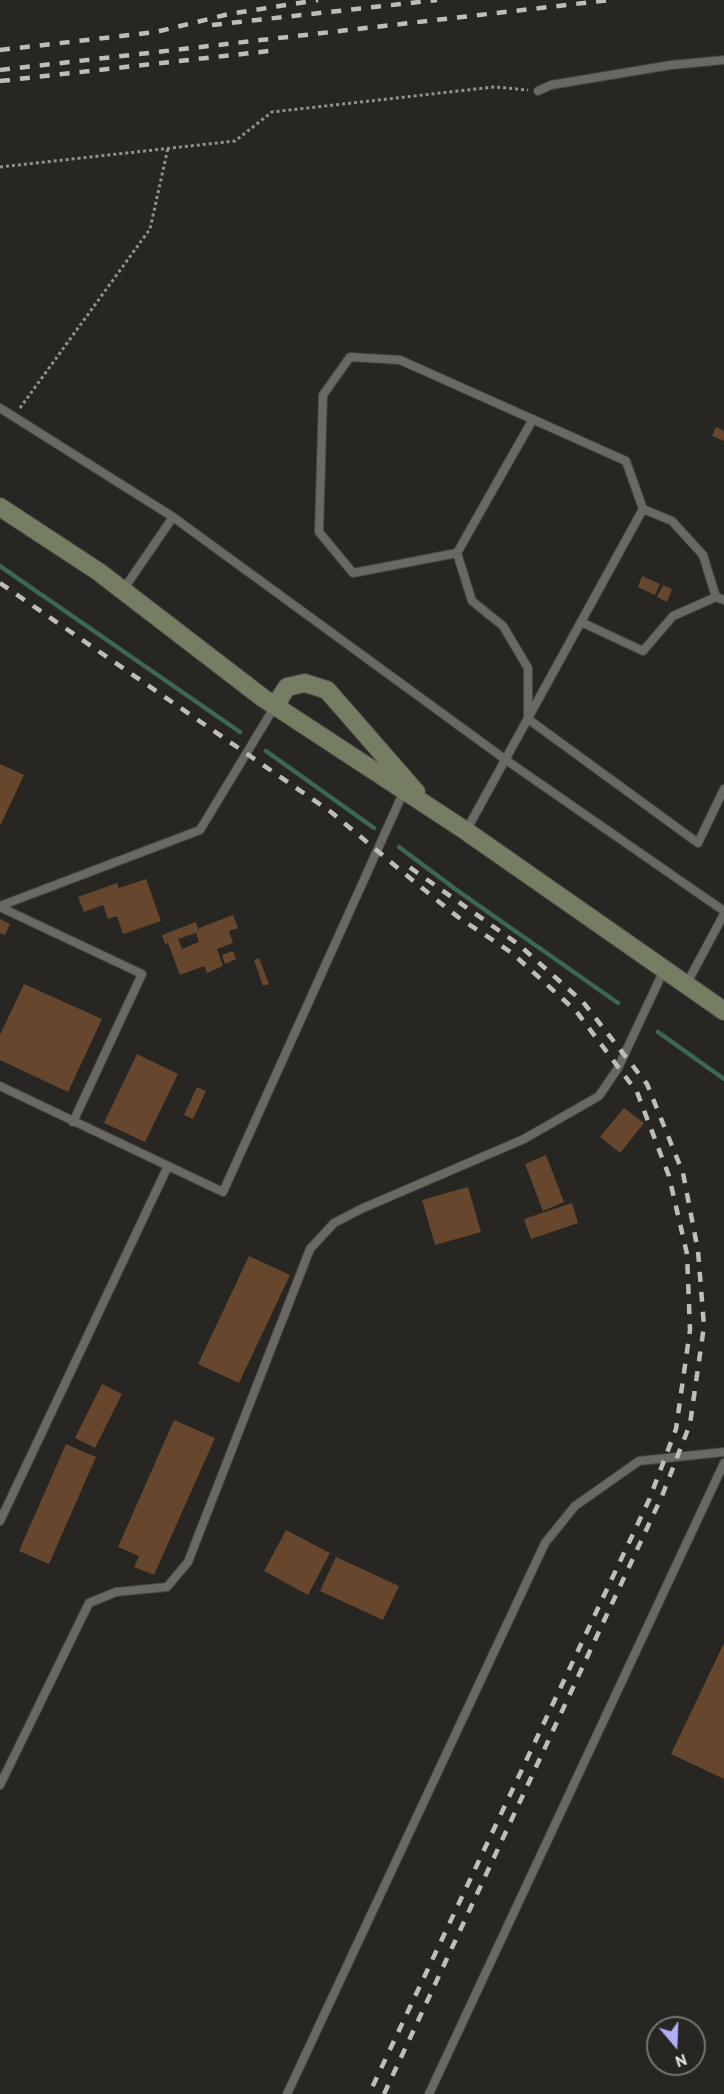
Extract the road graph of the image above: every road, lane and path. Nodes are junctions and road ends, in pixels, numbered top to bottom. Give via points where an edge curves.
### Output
1 (724, 60) edge
2 (538, 91) joint
3 (168, 148) junction
4 (0, 168) edge
5 (0, 408) edge
6 (14, 417) junction
7 (533, 419) junction
8 (0, 507) edge
9 (643, 509) junction
10 (173, 517) junction
11 (457, 553) junction
12 (123, 590) junction
13 (720, 598) edge
14 (580, 622) junction
15 (275, 706) junction
16 (528, 719) junction
17 (506, 760) junction
18 (724, 789) edge
19 (404, 791) junction
20 (428, 807) junction
21 (466, 831) junction
22 (0, 907) edge
23 (724, 913) edge
24 (664, 970) junction
25 (686, 985) junction
26 (724, 1011) edge
27 (0, 1086) edge
28 (73, 1122) junction
29 (168, 1166) junction
30 (724, 1452) edge
31 (724, 1463) edge
32 (0, 1521) edge
33 (0, 1785) edge
34 (287, 2094) edge
35 (429, 2094) edge

1 - 2 lane via 562,83
2 - 3 path via 494,87 272,112 235,141
3 - 4 path
3 - 6 path via 150,229
5 - 6 lane
6 - 10 lane
7 - 9 lane via 626,461
7 - 11 lane
7 - 11 lane via 400,360 350,357 323,395 318,532 353,573
8 - 12 main road
9 - 13 lane via 672,521 703,555
9 - 14 lane
10 - 12 lane
10 - 17 lane
11 - 16 lane via 472,601 503,626 528,668
12 - 15 main road
13 - 14 lane via 673,616 643,651
14 - 16 lane
15 - 19 main road
15 - 20 main road via 287,687 305,682 327,690
15 - 22 lane via 200,830
16 - 17 lane
16 - 18 lane via 698,843
17 - 21 lane
17 - 23 lane
19 - 20 main road
19 - 29 lane via 223,1192
20 - 21 main road
21 - 24 main road
22 - 28 lane via 142,974
23 - 25 lane
24 - 25 main road
24 - 33 lane via 618,1068 599,1096 524,1139 334,1223 310,1249 188,1562 167,1587 116,1592 90,1604
25 - 26 main road
27 - 28 lane
28 - 29 lane
29 - 32 lane
30 - 34 lane via 639,1461 575,1506 545,1542
31 - 35 lane

